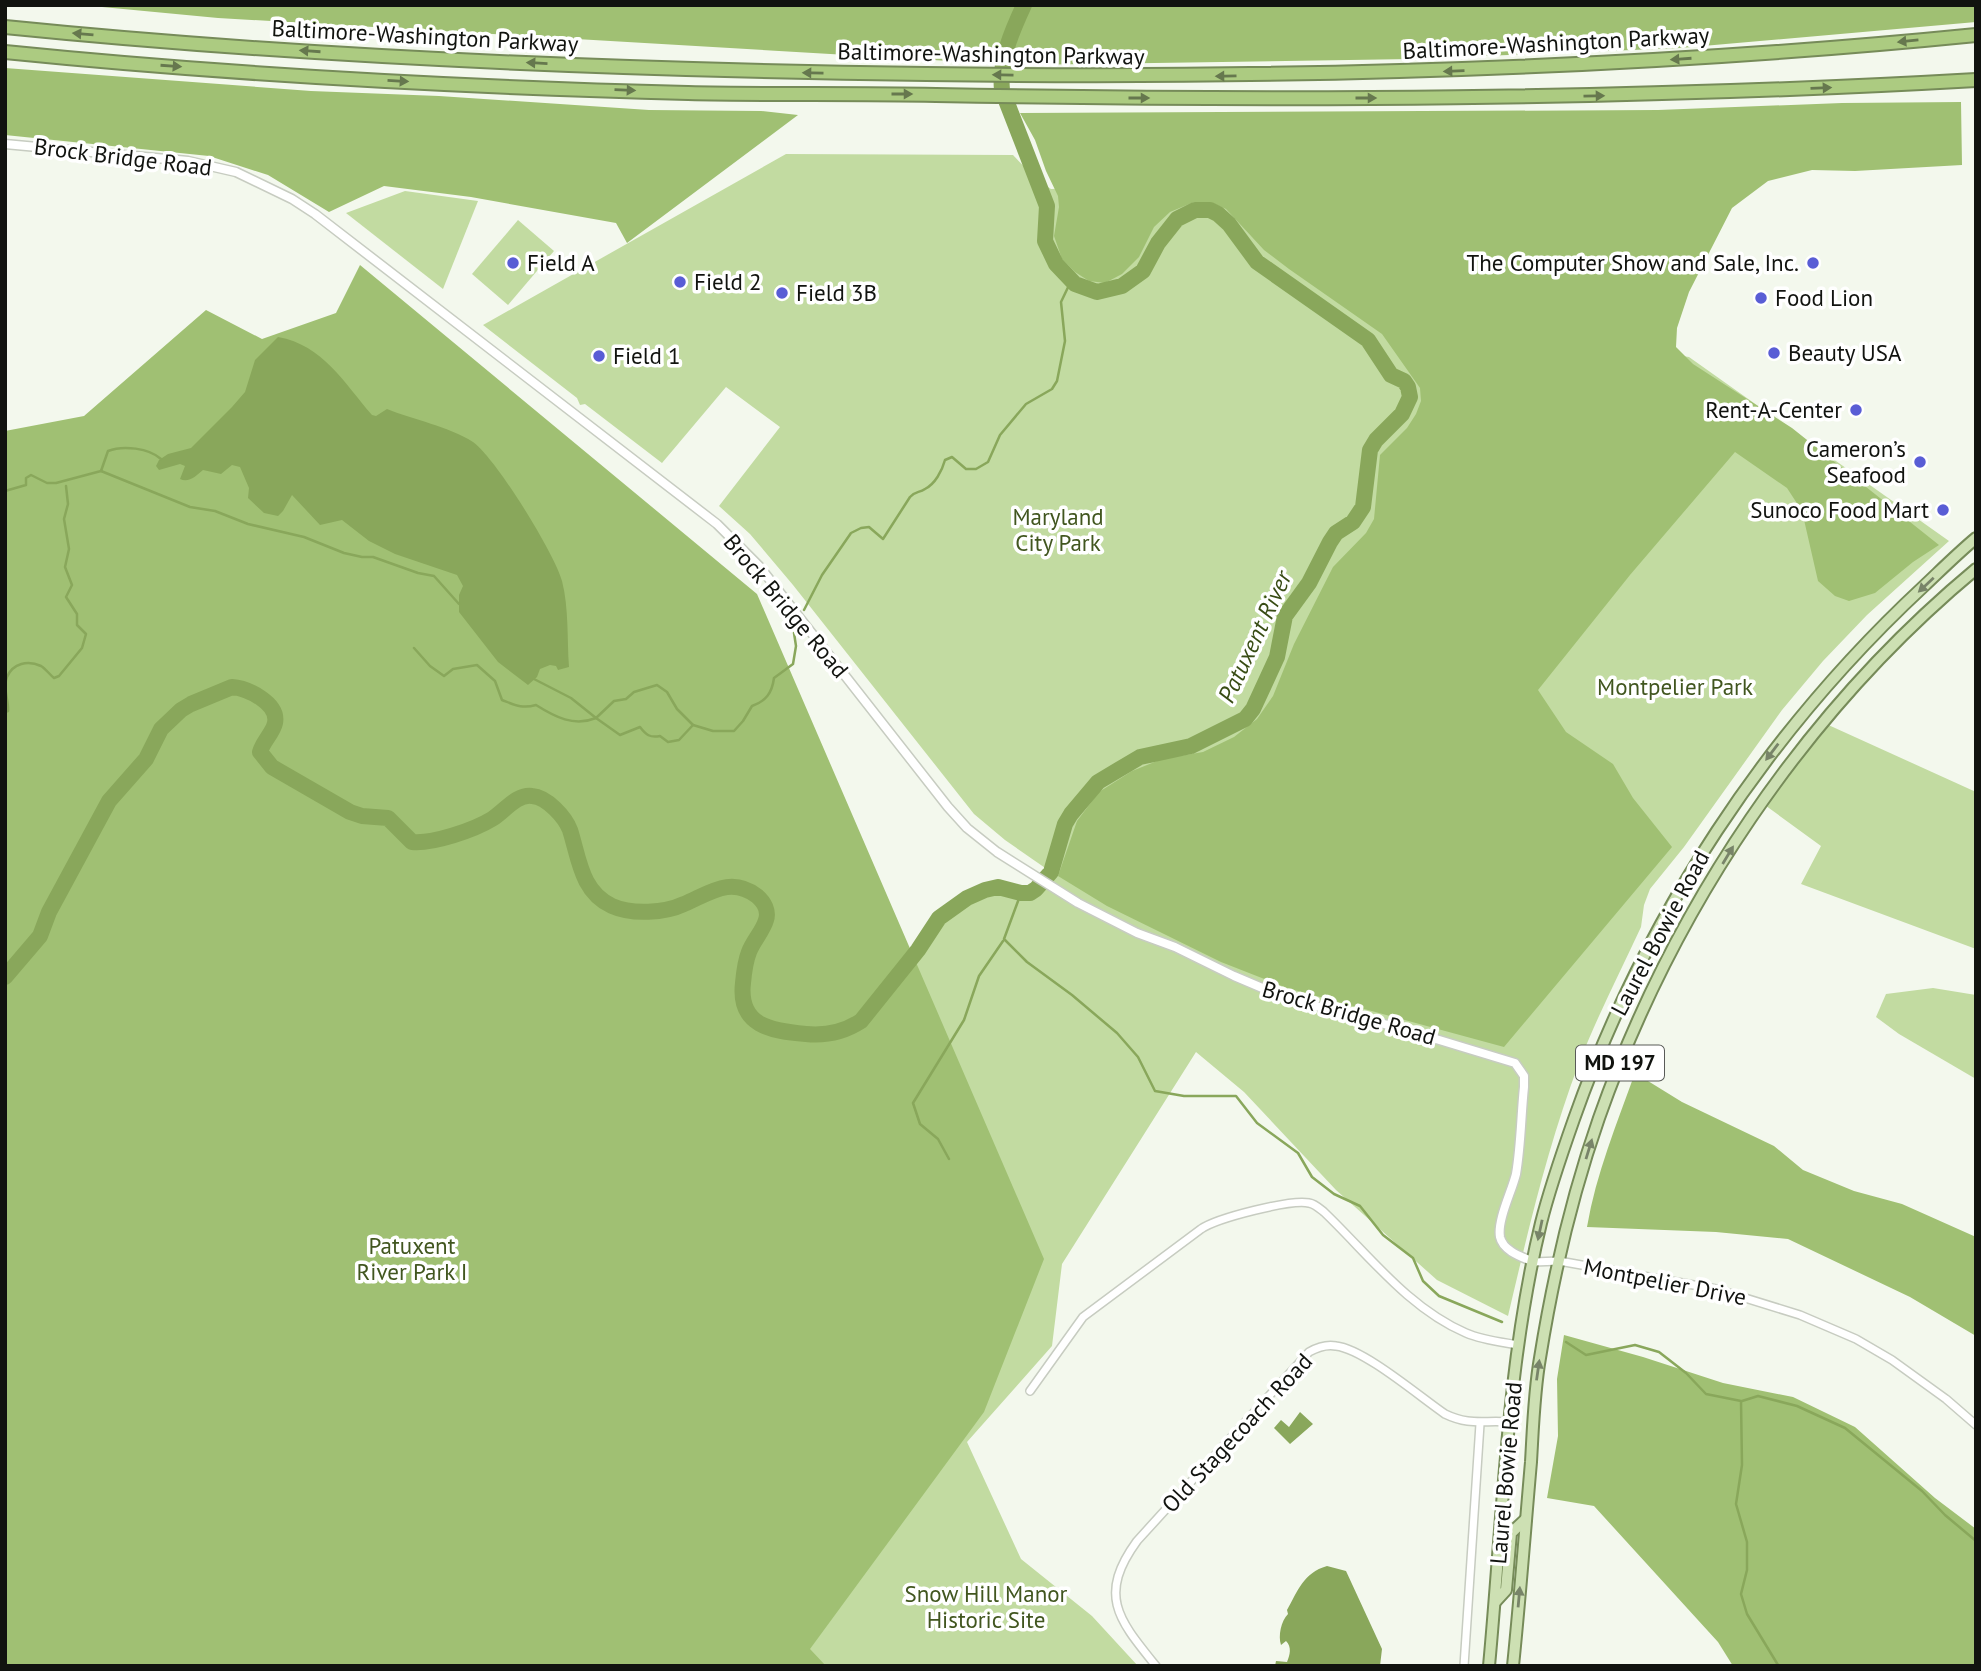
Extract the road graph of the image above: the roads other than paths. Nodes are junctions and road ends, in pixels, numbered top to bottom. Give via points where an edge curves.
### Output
1 (5, 27) edge
2 (1976, 35) edge
3 (5, 52) edge
4 (1976, 80) edge
5 (1880, 86) junction
6 (1976, 88) edge
7 (5, 144) edge
8 (1976, 538) edge
9 (1976, 569) edge
10 (1559, 1261) junction
11 (1534, 1262) junction
12 (1518, 1345) junction
13 (1030, 1391) dead end
14 (1509, 1422) junction
15 (1480, 1424) junction
16 (1976, 1425) edge
17 (1526, 1519) junction
18 (1495, 1602) junction
19 (1156, 1666) edge
20 (1464, 1666) edge
21 (1489, 1666) edge
22 (1513, 1666) edge

2 -> 1 highway, Baltimore-Washington Parkway via 1510,68 1071,76 703,70 463,60
3 -> 5 highway, Baltimore-Washington Parkway via 310,76 687,93 1537,97
4 - 5 highway, Baltimore-Washington Parkway
5 - 6 highway
7 - 11 street, Brock Bridge Road via 211,165 255,180 315,214 737,543 948,807 984,842 1051,887 1117,923 1268,991 1515,1063 1521,1069 1524,1087 1516,1171 1500,1237 1510,1251
8 -> 11 main road, Laurel Bowie Road / MD 197 via 1894,614 1818,696 1756,772 1699,858 1655,936 1600,1051 1550,1190
10 -> 9 main road, Laurel Bowie Road / MD 197 via 1612,1084 1658,975 1697,906 1752,818 1815,733 1940,598
10 - 11 street, Montpelier Drive
10 - 16 street, Montpelier Drive via 1732,1293 1800,1315 1892,1360
17 -> 10 main road, Laurel Bowie Road / MD 197 via 1537,1377
11 - 12 main road, Laurel Bowie Road / MD 197
12 - 13 street via 1467,1334 1439,1319 1319,1208 1302,1203 1219,1219 1201,1229 1083,1317
12 - 14 main road, Laurel Bowie Road / MD 197
14 - 15 street, Old Stagecoach Road
14 - 18 main road, Laurel Bowie Road / MD 197
15 - 19 street, Old Stagecoach Road via 1444,1414 1352,1350 1331,1345 1310,1352 1143,1534 1121,1565 1116,1606
15 - 20 street
17 - 18 main road via 1511,1533 1506,1590
22 -> 17 main road, Laurel Bowie Road / MD 197
18 - 21 main road, Laurel Bowie Road / MD 197

